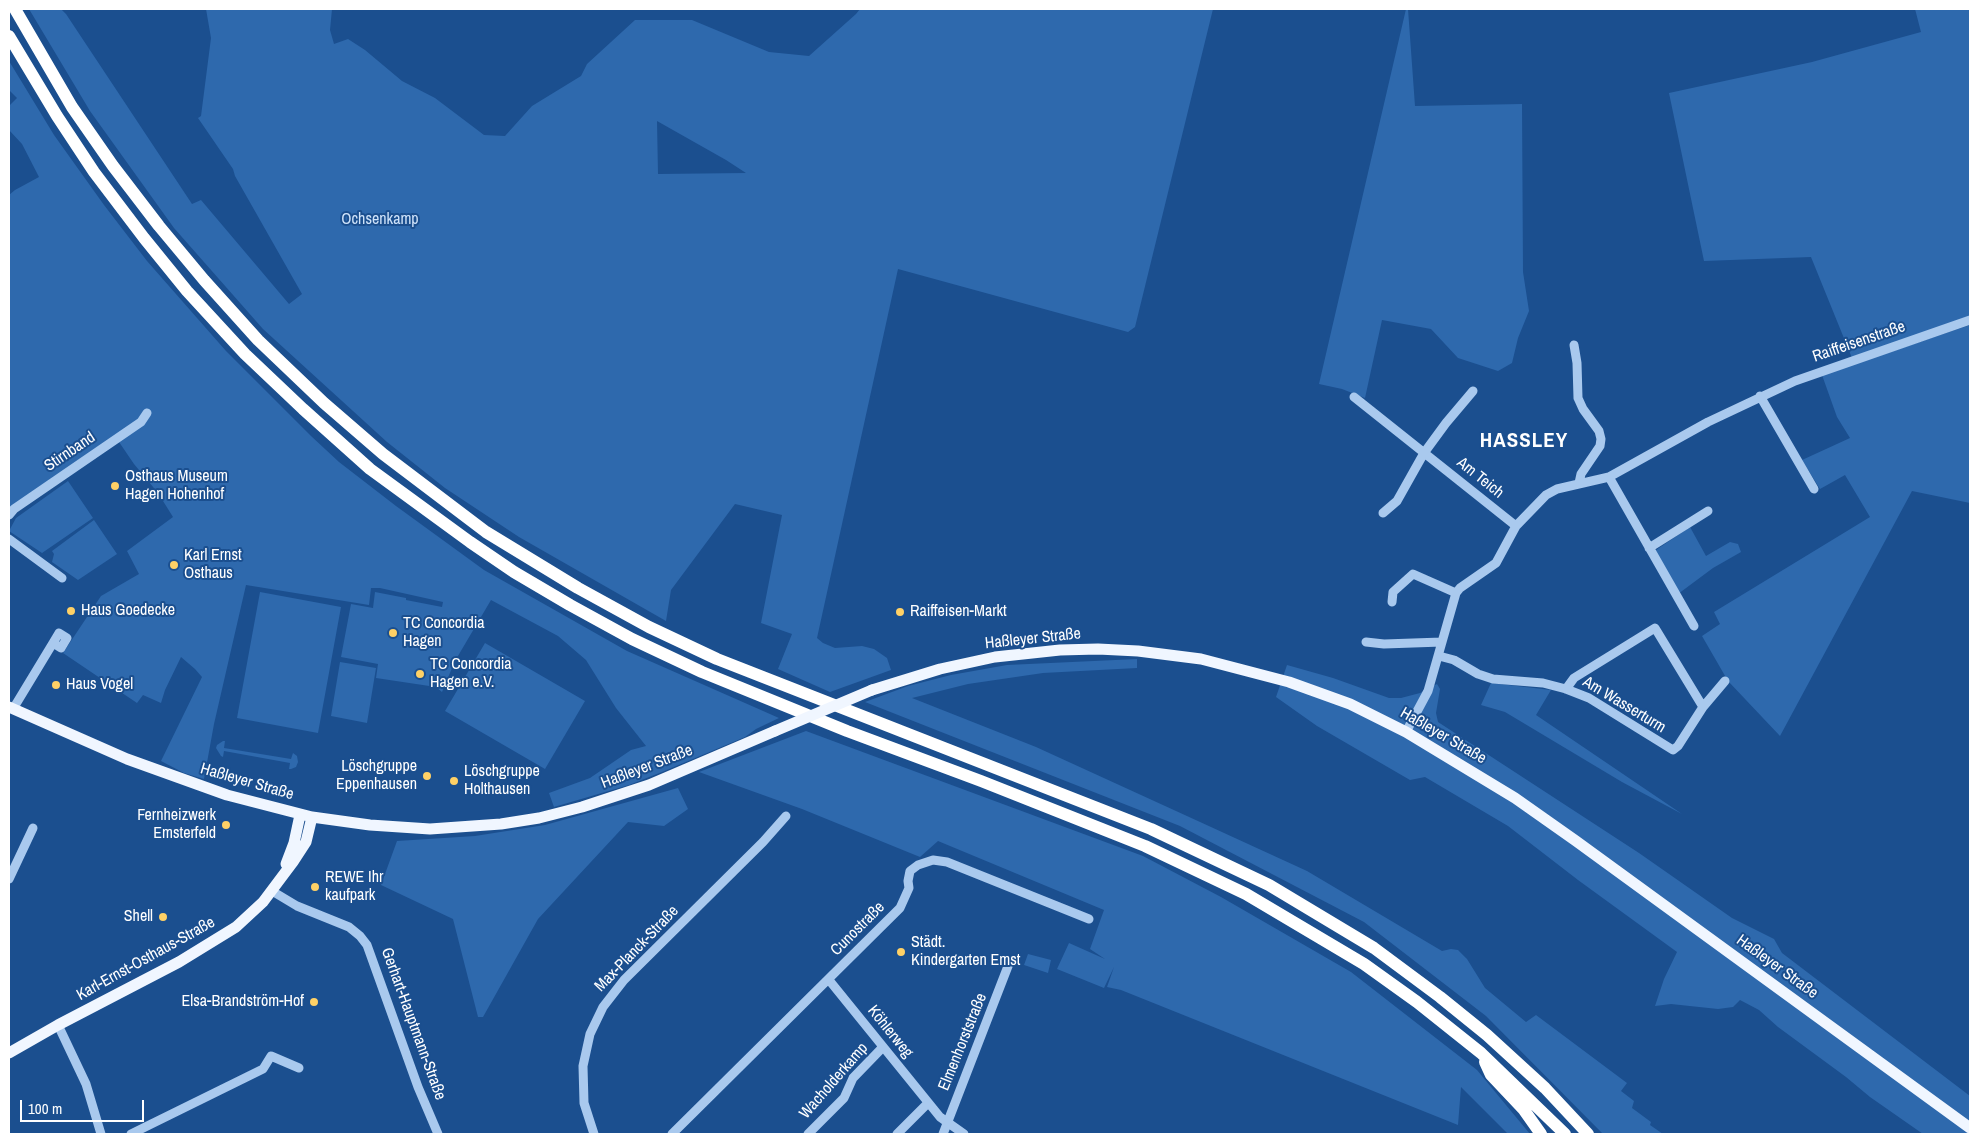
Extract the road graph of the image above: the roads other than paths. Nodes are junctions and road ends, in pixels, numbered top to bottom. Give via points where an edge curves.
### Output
1 (15, 9) edge
2 (9, 36) edge
3 (1970, 320) edge
4 (1574, 345) dead end
5 (1473, 391) dead end
6 (1760, 396) junction
7 (1354, 397) dead end
8 (147, 413) dead end
9 (1424, 453) junction
10 (1609, 477) junction
11 (1579, 483) junction
12 (1814, 489) dead end
13 (1708, 511) dead end
14 (1383, 513) dead end
15 (9, 515) edge
16 (1516, 526) junction
17 (9, 539) edge
18 (1650, 548) junction
19 (62, 578) dead end
20 (1456, 593) junction
21 (1392, 602) dead end
22 (1694, 626) dead end
23 (1366, 642) dead end
24 (1442, 642) junction
25 (53, 643) dead end
26 (1439, 656) junction
27 (1725, 681) dead end
28 (1566, 688) junction
29 (1703, 707) junction
30 (11, 708) edge
31 (1406, 732) junction
32 (300, 815) junction
33 (786, 816) dead end
34 (312, 817) junction
35 (33, 828) dead end
36 (284, 873) junction
37 (9, 879) edge
38 (272, 891) junction
39 (1088, 919) dead end
40 (1010, 961) dead end
41 (829, 980) junction
42 (58, 1025) junction
43 (883, 1047) junction
44 (9, 1053) edge
45 (1481, 1054) junction
46 (299, 1068) dead end
47 (928, 1103) junction
48 (946, 1123) junction
49 (1970, 1128) edge
50 (101, 1134) edge
51 (131, 1134) edge
52 (438, 1134) edge
53 (594, 1134) edge
54 (672, 1134) edge
55 (808, 1134) edge
56 (897, 1134) edge
57 (943, 1134) edge
58 (964, 1134) edge
59 (1540, 1134) edge
60 (1565, 1134) edge
61 (1588, 1134) edge

1 - 61 highway via 72,107 113,166 158,226 217,295 258,340 324,403 390,460 486,532 594,597 717,659 1151,829 1269,885 1374,948 1440,997 1545,1088
2 - 45 highway via 94,172 187,291 245,354 370,469 470,542 570,605 702,672 1136,842 1246,894 1364,964
3 - 6 street, Raiffeisenstraße via 1826,369
4 - 11 street via 1578,362 1578,398 1601,439
5 - 9 street
6 - 10 street, Raiffeisenstraße
6 - 12 street
7 - 9 street, Am Teich
8 - 15 street, Stirnband via 142,422
9 - 14 street via 1397,501
9 - 16 street, Am Teich
10 - 11 street, Raiffeisenstraße
10 - 18 street
11 - 16 street, Raiffeisenstraße via 1546,495
13 - 18 street
16 - 20 street, Raiffeisenstraße via 1496,563
17 - 19 street
18 - 22 street
20 - 21 street via 1413,574 1393,592
20 - 24 street
23 - 24 street
24 - 26 street
25 - 30 street
26 - 28 street, Am Wasserturm via 1493,679
26 - 31 street via 1428,691
27 - 29 street, Am Wasserturm
28 - 29 street, Am Wasserturm via 1589,698 1673,750
28 - 29 street, Am Wasserturm via 1574,678 1655,628
30 - 32 main road, Haßleyer Straße via 163,773
31 - 34 main road, Haßleyer Straße, bridge via 1358,708 1289,682 1201,659 1138,651 1060,650 995,657 940,668 872,690 669,777 539,818 444,829 402,828
31 - 49 main road, Haßleyer Straße via 1500,788 1569,835
32 - 34 main road, Haßleyer Straße
32 - 36 main road, Karl-Ernst-Osthaus-Straße
33 - 53 street, Max-Planck-Straße via 624,980 603,1007 590,1034 583,1066 584,1103
34 - 36 main road, Karl-Ernst-Osthaus-Straße via 306,842
35 - 37 street
36 - 38 main road, Karl-Ernst-Osthaus-Straße
38 - 42 main road, Karl-Ernst-Osthaus-Straße via 248,917 226,934
38 - 52 street, Gerhart-Hauptmann-Straße via 297,906 349,927 360,936 372,956
39 - 41 street, Cunostraße via 947,862 933,860 918,865 910,872 909,888 900,908
40 - 48 street, Elmenhorststraße
41 - 43 street, Köhlerweg
41 - 54 street, Cunostraße
42 - 44 main road, Karl-Ernst-Osthaus-Straße
42 - 50 street via 86,1084
43 - 47 street, Köhlerweg
43 - 55 street, Wacholderkamp via 853,1078 844,1098
45 - 59 highway via 1492,1075 1524,1110
45 - 60 highway
46 - 51 street via 271,1056 263,1069
47 - 48 street, Köhlerweg
47 - 56 street
48 - 57 street, Elmenhorststraße
48 - 58 street, Köhlerweg

